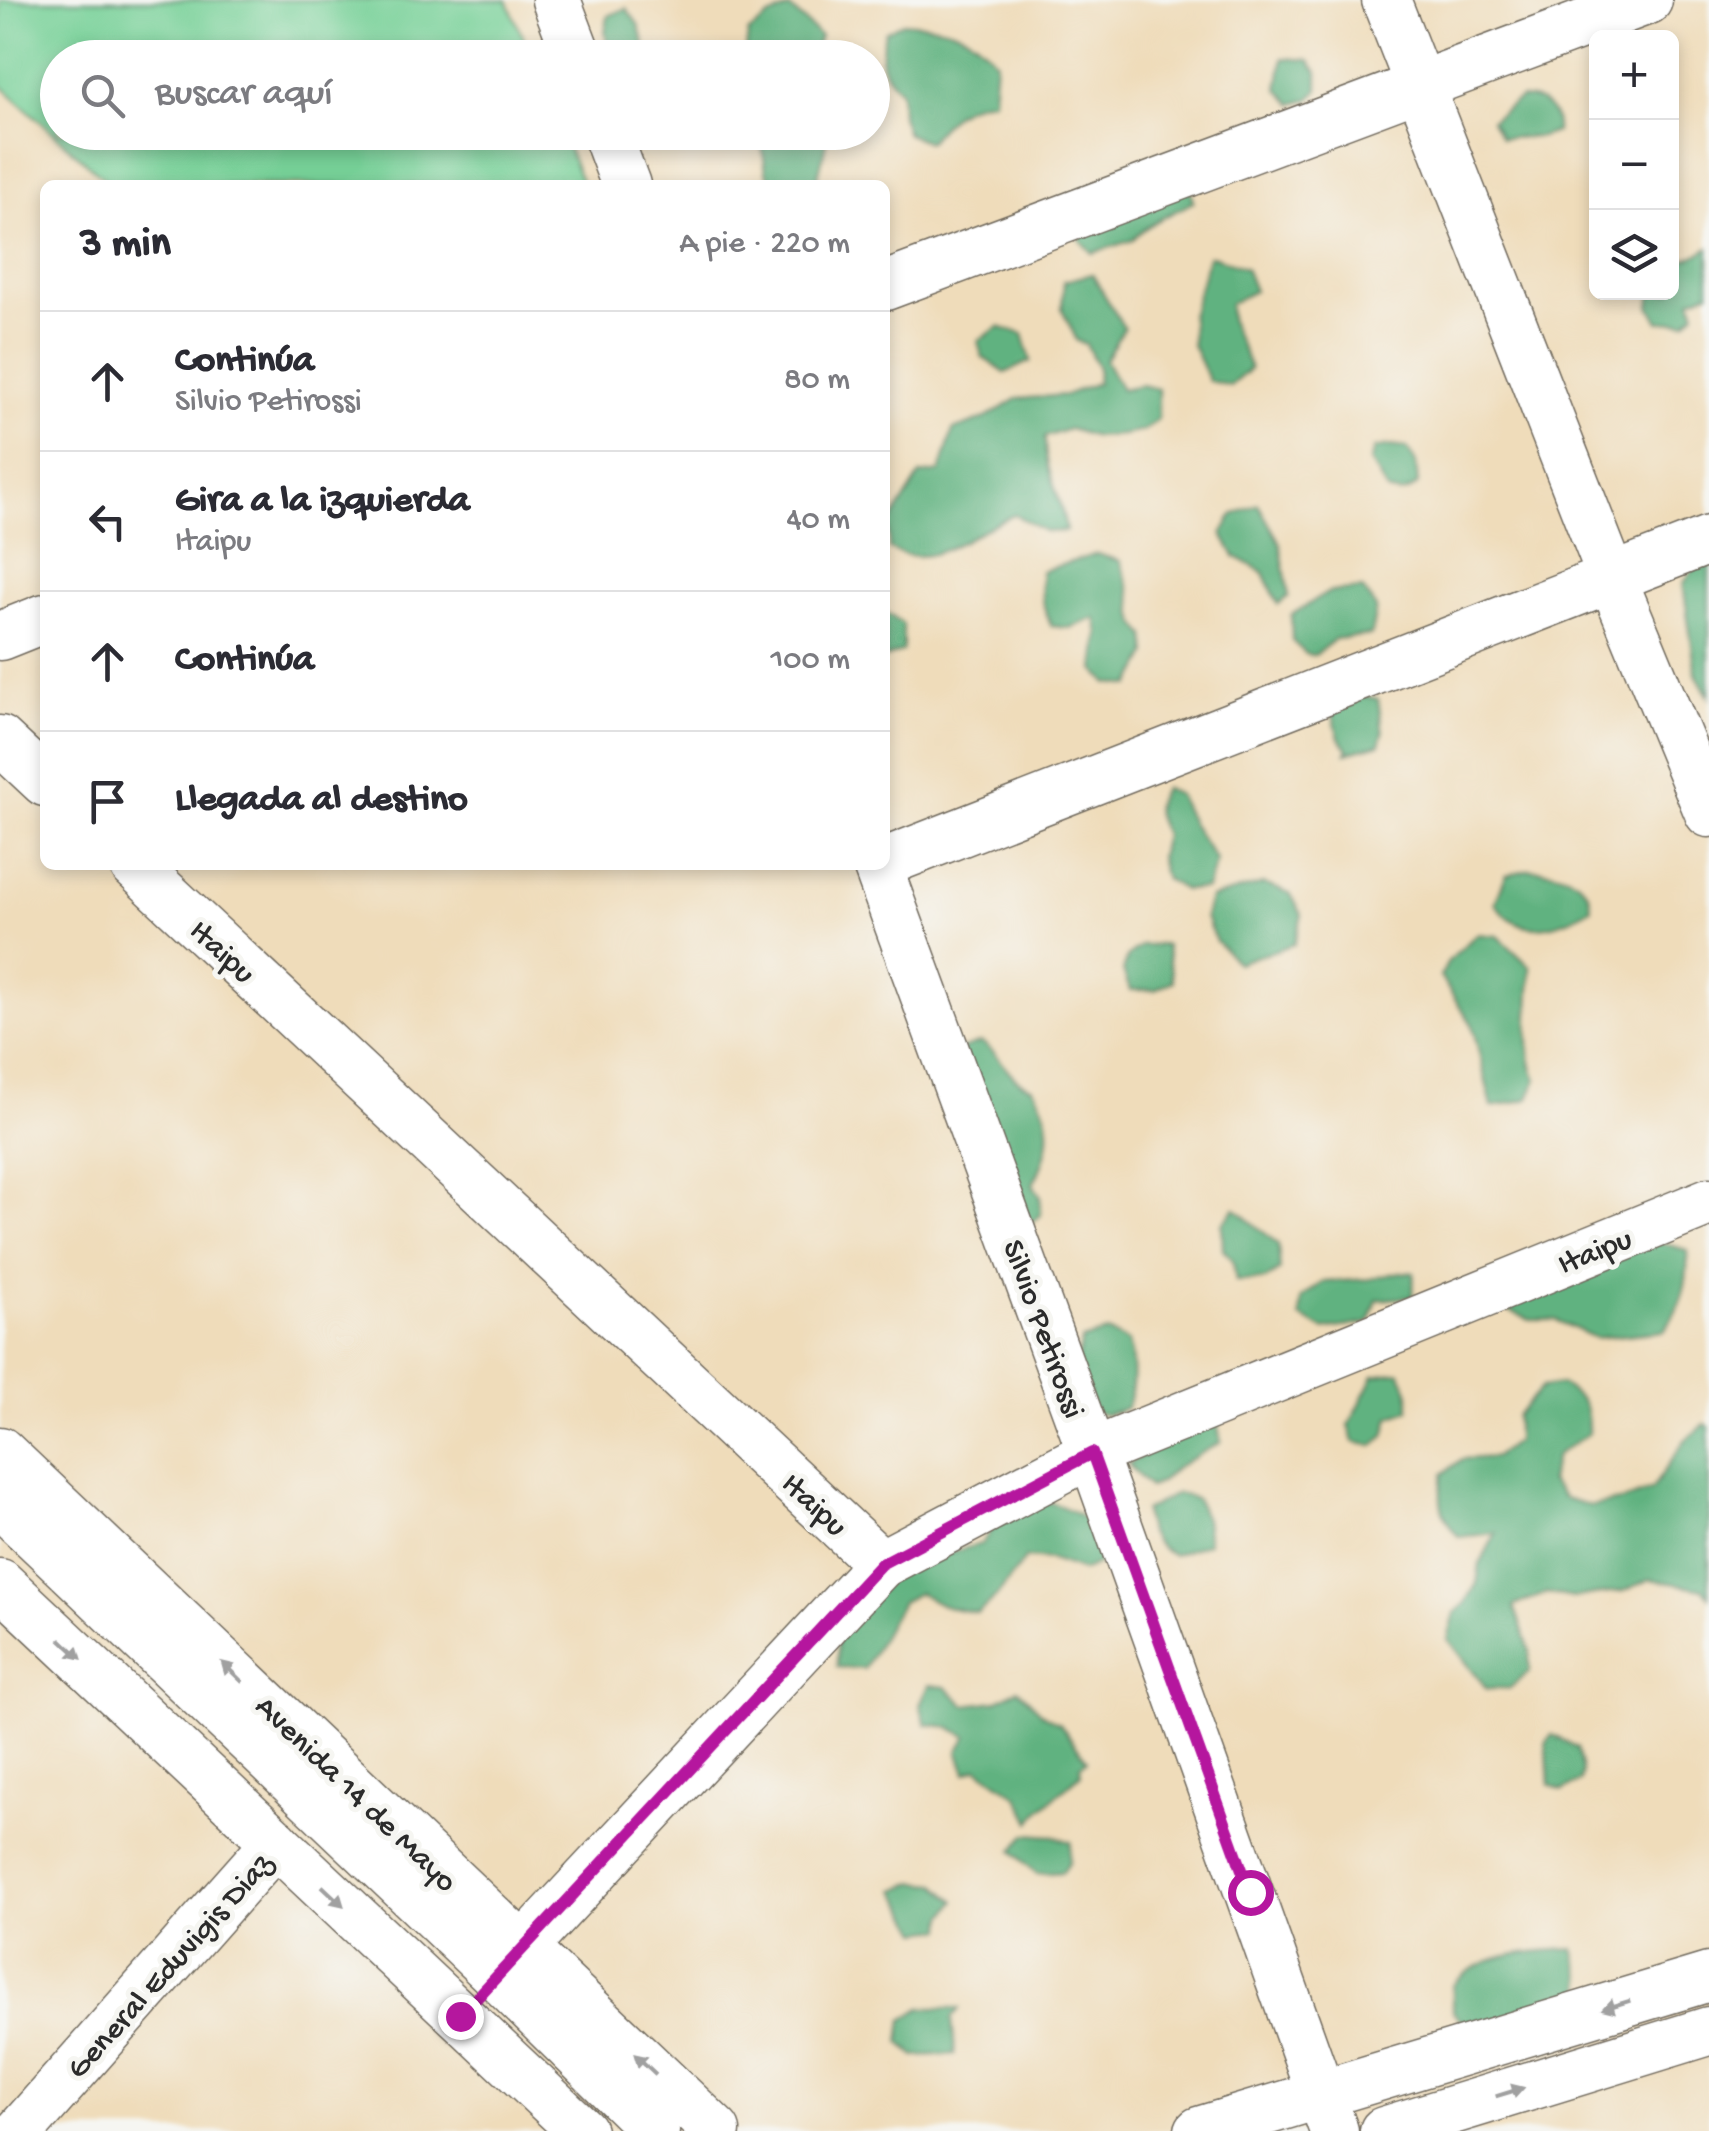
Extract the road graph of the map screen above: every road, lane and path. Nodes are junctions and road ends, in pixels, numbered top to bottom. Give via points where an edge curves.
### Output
1 (556, 0) edge
2 (1386, 0) edge
3 (1648, 0) edge
4 (571, 40) edge
5 (1418, 86) junction
6 (613, 150) edge
7 (624, 180) edge
8 (890, 284) edge
9 (1709, 540) edge
10 (1612, 578) junction
11 (40, 620) edge
12 (0, 636) edge
13 (0, 740) edge
14 (40, 777) edge
15 (1709, 813) edge
16 (890, 860) edge
17 (139, 870) edge
18 (879, 870) edge
19 (1709, 1202) edge
20 (0, 1452) edge
21 (1092, 1453) junction
22 (0, 1503) edge
23 (881, 1564) junction
24 (0, 1582) edge
25 (276, 1842) junction
26 (510, 1962) junction
27 (1709, 1977) edge
28 (460, 2016) junction
29 (1709, 2031) edge
30 (1328, 2113) edge
31 (20, 2131) edge
32 (582, 2131) edge
33 (655, 2131) edge
34 (716, 2131) edge
35 (1199, 2131) edge
36 (1384, 2131) edge

1 - 4 street
2 - 5 street
3 - 5 street
5 - 8 street
5 - 10 street
6 - 7 street
9 - 10 street
10 - 15 street
10 - 16 street
11 - 12 street
13 - 14 street
17 - 23 street, Itaipu
18 - 21 street, Silvio Petirossi
19 - 21 street, Itaipu
26 -> 20 street, Avenida 14 de Mayo
21 - 23 street, Itaipu
21 - 30 street, Silvio Petirossi
22 - 26 street
23 - 26 street
24 -> 25 street
25 -> 28 street
25 - 31 street, General Eduvigis Diaz
26 - 28 street
26 - 33 street
34 -> 26 street, Avenida 14 de Mayo
27 -> 30 street
28 - 32 street
36 -> 29 street
30 - 35 street

